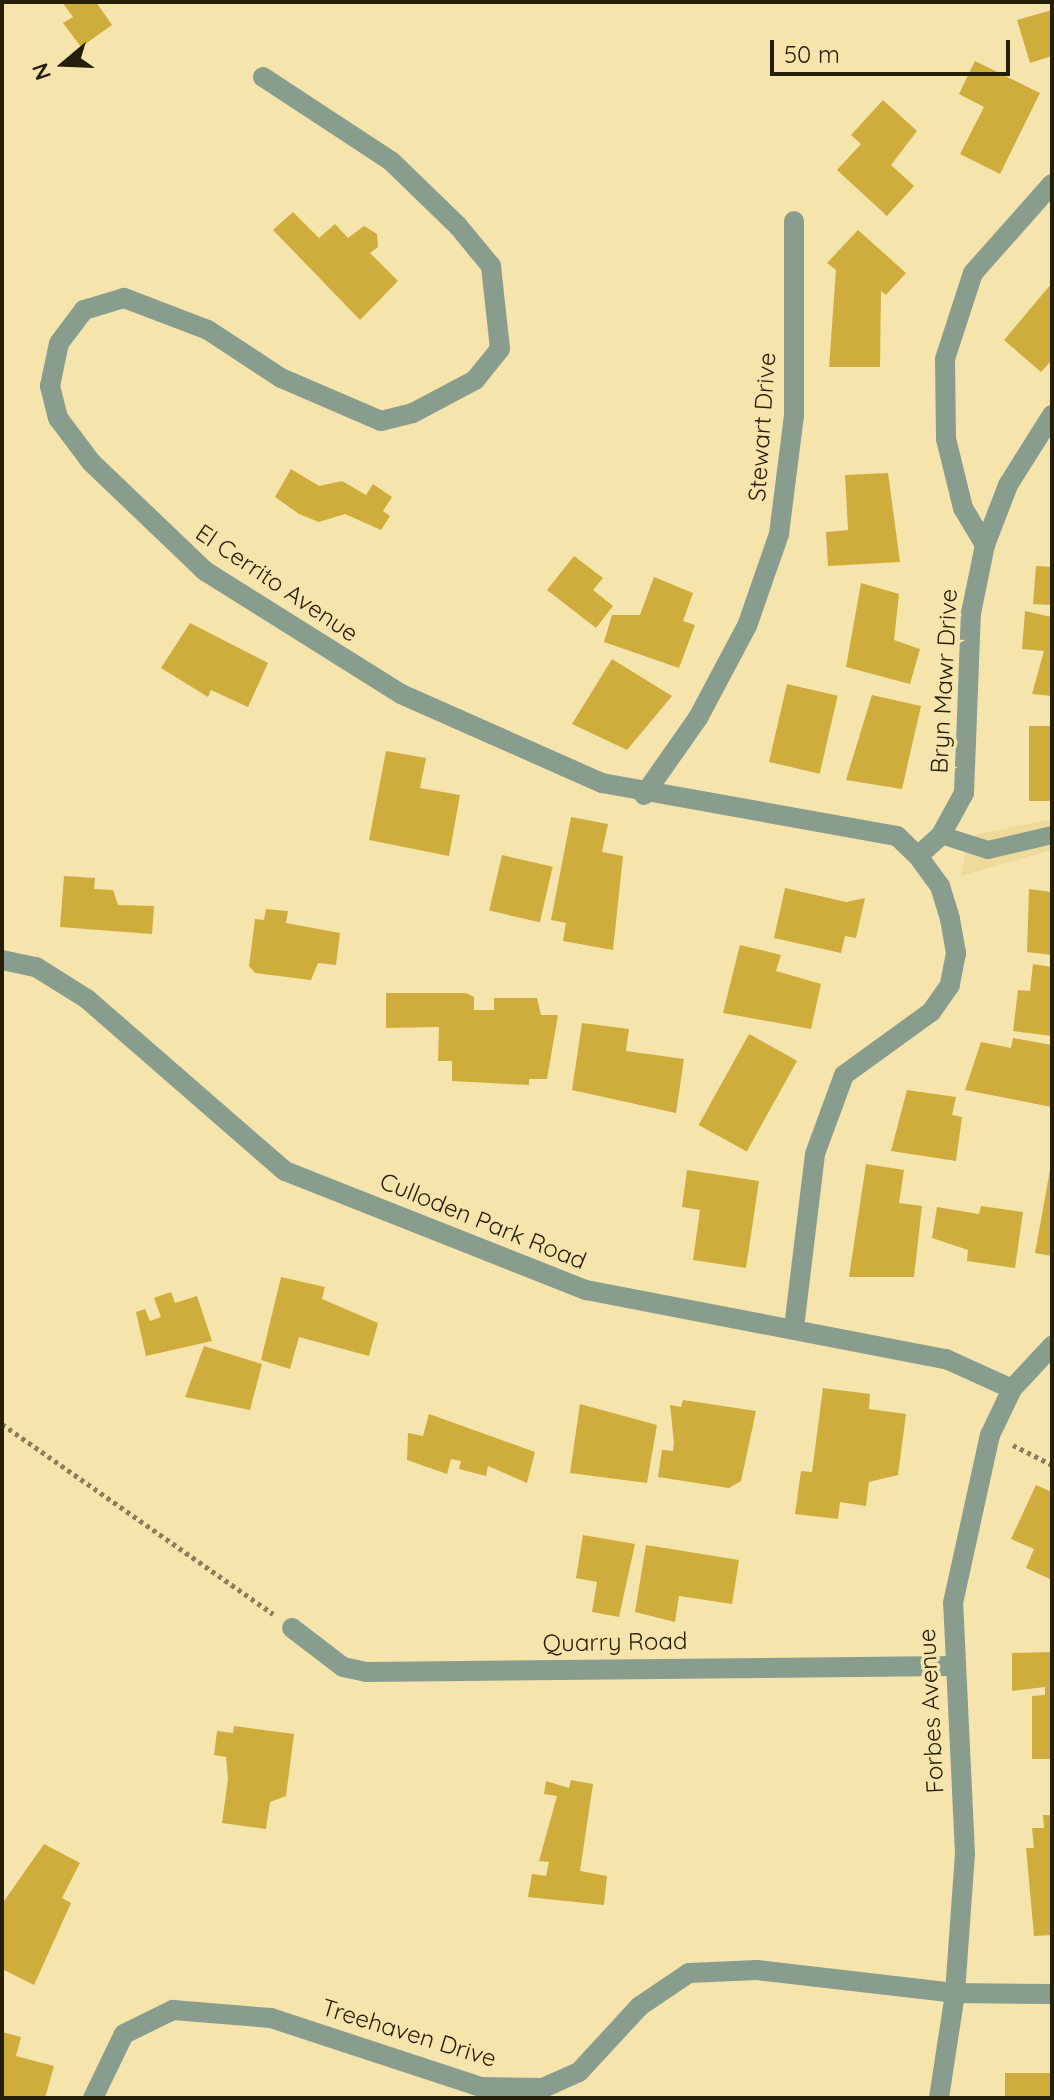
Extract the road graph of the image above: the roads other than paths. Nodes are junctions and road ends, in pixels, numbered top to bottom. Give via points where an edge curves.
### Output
1 (263, 77) dead end
2 (1052, 184) edge
3 (794, 221) dead end
4 (1052, 415) edge
5 (985, 545) junction
6 (644, 795) junction
7 (941, 835) junction
8 (1052, 835) edge
9 (918, 856) junction
10 (2, 960) edge
11 (794, 1327) junction
12 (1052, 1346) edge
13 (1012, 1389) junction
14 (292, 1628) road end
15 (952, 1666) junction
16 (955, 1993) junction
17 (1052, 1994) edge
18 (93, 2098) edge
19 (939, 2098) edge

1 - 6 street, El Cerrito Avenue via 391,161 458,226 491,266 500,349 475,380 381,421 281,378 208,330 124,298 84,310 59,343 50,386 58,418 91,462 205,571 401,694 515,750
2 - 5 street via 973,273 945,359 946,439 963,508
3 - 6 street, Stewart Drive via 794,415 779,534 747,626 698,718
4 - 5 street, Bryn Mawr Drive via 1008,485
5 - 7 street, Bryn Mawr Drive via 971,613 964,793
6 - 9 street, El Cerrito Avenue via 897,836
7 - 8 lane via 988,850
7 - 9 street, Bryn Mawr Drive
9 - 11 street, El Cerrito Avenue via 940,886 950,919 956,953 950,985 931,1012 844,1075 815,1154
10 - 11 street, Culloden Park Road via 36,967 87,999 285,1171 586,1290
11 - 13 street, Culloden Park Road via 946,1359
12 - 13 street, Forbes Avenue
13 - 15 street, Forbes Avenue via 990,1435 965,1526
14 - 15 street, Quarry Road via 343,1667 366,1672
15 - 16 street, Forbes Avenue via 965,1854
16 - 17 street, Treehaven Drive
16 - 18 street, Treehaven Drive via 757,1970 689,1973 640,2006 579,2072 543,2088 481,2087 271,2018 173,2010 124,2034
16 - 19 street, Forbes Avenue

